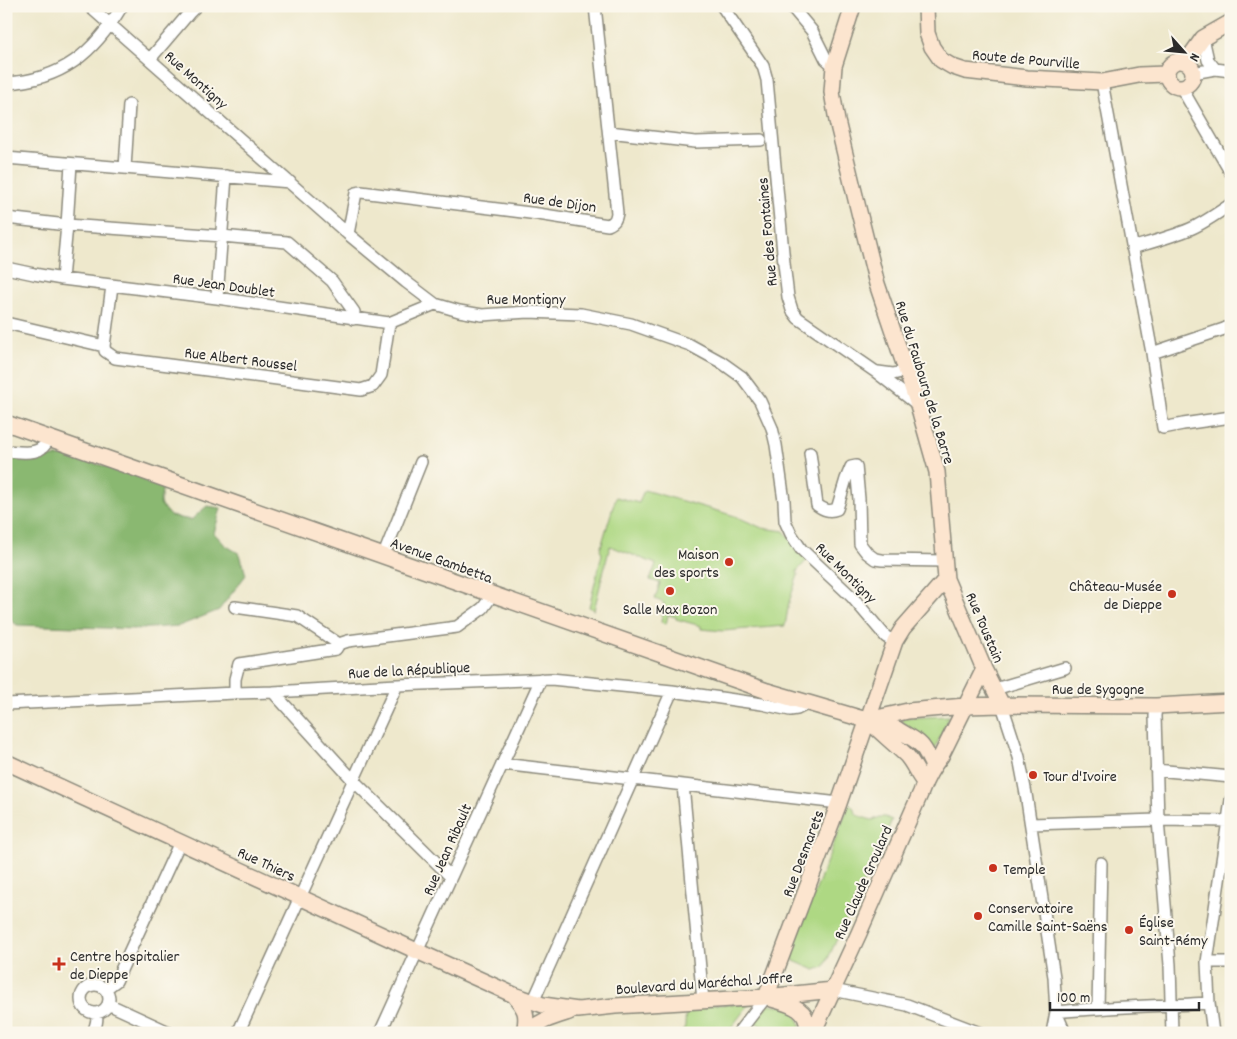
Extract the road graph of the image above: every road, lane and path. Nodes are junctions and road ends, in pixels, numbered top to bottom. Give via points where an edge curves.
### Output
1 (90, 6) edge
2 (122, 6) edge
3 (196, 6) edge
4 (595, 6) edge
5 (722, 6) edge
6 (792, 6) edge
7 (853, 6) edge
8 (926, 6) edge
9 (1231, 22) edge
10 (111, 25) junction
11 (1204, 38) junction
12 (150, 59) junction
13 (834, 66) junction
14 (1189, 67) junction
15 (1215, 69) junction
16 (1231, 71) edge
17 (1166, 74) junction
18 (1102, 82) junction
19 (6, 83) edge
20 (1182, 87) junction
21 (130, 105) dead end
22 (609, 132) junction
23 (761, 140) dead end
24 (6, 158) edge
25 (71, 164) junction
26 (126, 168) junction
27 (1231, 173) edge
28 (226, 176) junction
29 (290, 182) junction
30 (1231, 204) edge
31 (6, 218) edge
32 (67, 224) junction
33 (348, 234) junction
34 (222, 236) junction
35 (1132, 248) junction
36 (6, 268) edge
37 (62, 279) junction
38 (112, 286) junction
39 (217, 298) junction
40 (435, 304) junction
41 (353, 319) junction
42 (6, 323) edge
43 (389, 323) junction
44 (1231, 326) edge
45 (104, 346) junction
46 (1152, 354) junction
47 (906, 371) junction
48 (876, 372) junction
49 (918, 405) junction
50 (1231, 417) edge
51 (6, 423) edge
52 (49, 438) junction
53 (6, 451) edge
54 (810, 453) dead end
55 (421, 462) dead end
56 (383, 557) junction
57 (945, 562) junction
58 (946, 579) junction
59 (488, 594) junction
60 (236, 607) dead end
61 (894, 641) junction
62 (339, 644) junction
63 (1065, 668) dead end
64 (984, 669) junction
65 (541, 679) junction
66 (397, 685) junction
67 (995, 689) junction
68 (672, 691) junction
69 (235, 692) junction
70 (273, 692) junction
71 (765, 698) junction
72 (1231, 702) edge
73 (6, 704) edge
74 (1002, 705) junction
75 (965, 706) junction
76 (1156, 706) junction
77 (868, 720) junction
78 (908, 756) junction
79 (6, 762) edge
80 (502, 764) junction
81 (933, 766) junction
82 (1156, 770) junction
83 (1231, 777) edge
84 (353, 780) junction
85 (633, 780) junction
86 (683, 785) junction
87 (923, 785) junction
88 (1231, 800) edge
89 (839, 804) junction
90 (1158, 820) junction
91 (1228, 821) junction
92 (1031, 824) junction
93 (180, 842) junction
94 (1227, 848) edge
95 (1101, 863) dead end
96 (451, 877) junction
97 (299, 898) junction
98 (417, 951) junction
99 (1207, 962) junction
100 (1231, 962) edge
101 (105, 989) junction
102 (833, 990) junction
103 (514, 995) junction
104 (766, 997) junction
105 (703, 1001) junction
106 (533, 1002) junction
107 (1209, 1003) junction
108 (108, 1004) junction
109 (1171, 1006) junction
110 (1098, 1008) junction
111 (578, 1010) junction
112 (96, 1012) junction
113 (1056, 1012) junction
114 (528, 1031) edge
115 (93, 1033) edge
116 (171, 1033) edge
117 (238, 1033) edge
118 (380, 1033) edge
119 (738, 1033) edge
120 (807, 1033) edge
121 (814, 1033) edge
122 (980, 1033) edge
123 (1052, 1033) edge
124 (1065, 1033) edge
125 (1172, 1033) edge
126 (1213, 1033) edge

1 - 10 street, Rue Montigny
2 - 10 street
3 - 12 street
4 - 22 street, Rue de Dijon
5 - 48 street, Rue des Fontaines via 763,66 767,80 784,264 792,310 798,318
6 - 13 street
7 - 13 main road, Rue du Faubourg de la Barre
8 - 18 main road, Route de Pourville via 927,33 932,47 941,60 953,67 1027,78
9 - 11 main road
10 - 12 street, Rue Montigny
10 - 19 street via 78,60 62,70 36,79
11 - 14 main road
11 - 15 street via 1206,54
12 - 29 street, Rue Montigny
13 - 47 main road, Rue du Faubourg de la Barre via 832,92 844,150 877,284
14 - 15 street
14 - 17 main road via 1177,60
14 - 20 main road via 1193,77
15 - 16 street
17 - 18 main road, Route de Pourville
17 - 20 main road via 1173,85
18 - 35 street
20 - 27 street
21 - 26 street
22 - 23 street via 695,142
22 - 33 street, Rue de Dijon via 618,213 613,223 608,225 361,192 356,193
24 - 25 street
25 - 26 street
25 - 32 street
26 - 28 street
28 - 29 street
28 - 34 street
29 - 33 street, Rue Montigny
30 - 35 street via 1191,229
31 - 32 street
32 - 34 street
32 - 37 street
33 - 40 street, Rue Montigny
34 - 39 street
34 - 41 street via 287,242 332,281 354,312
35 - 46 street
36 - 37 street, Rue Jean Doublet
37 - 38 street, Rue Jean Doublet
38 - 39 street, Rue Jean Doublet
38 - 45 street
39 - 41 street, Rue Jean Doublet
40 - 43 street, Rue Jean Doublet
40 - 61 street, Rue Montigny via 482,315 528,312 582,314 631,324 690,345 742,377 760,401 772,428 785,522 796,542 852,597 886,638
41 - 43 street, Rue Jean Doublet
42 - 45 street
43 - 45 street, Rue Albert Roussel via 381,376 373,386 361,390 115,358
44 - 46 street
46 - 50 street via 1163,428
47 - 48 street via 893,374
47 - 49 main road, Rue du Faubourg de la Barre
48 - 49 street, Rue des Fontaines
49 - 57 main road, Rue du Faubourg de la Barre via 937,472
51 - 52 main road, Avenue Gambetta
52 - 53 street via 47,444 36,452
52 - 56 main road, Avenue Gambetta
54 - 57 street via 817,505 824,510 837,509 850,467 856,466 860,544 867,553 882,560
55 - 56 street
56 - 59 main road, Avenue Gambetta
57 - 58 main road, Rue du Faubourg de la Barre
58 - 61 main road
58 - 64 main road, Rue Toustain
59 - 62 street via 483,608 457,627
59 - 71 main road, Avenue Gambetta
60 - 62 street via 297,616
61 - 77 main road
62 - 69 street via 336,649 239,664 234,679
63 - 67 street
64 - 67 main road, Rue Toustain
64 - 75 main road, Rue Claude Groulard
65 - 66 street, Rue de la République
65 - 68 street, Rue de la République
65 - 80 street, Rue Jean Ribault
66 - 70 street, Rue de la République
66 - 84 street
67 - 74 main road, Rue Toustain
68 - 71 street, Rue de la République
68 - 85 street
69 - 70 street, Rue de la République
69 - 73 street, Rue de la République
70 - 84 street
71 - 77 main road, Avenue Gambetta via 809,703
72 - 76 main road, Rue de Sygogne
74 - 75 main road, Rue de Sygogne
74 - 76 main road, Rue de Sygogne
74 - 92 street via 1019,757
75 - 77 main road, Rue de Sygogne via 908,711
75 - 81 main road, Rue Claude Groulard
76 - 82 street
77 - 78 main road
77 - 81 main road, Avenue Gambetta via 897,729 914,740 922,746
77 - 89 main road, Rue Desmarets
78 - 81 main road
78 - 87 main road
79 - 93 main road, Rue Thiers
80 - 85 street
80 - 96 street, Rue Jean Ribault
81 - 87 main road, Rue Claude Groulard
82 - 83 street
82 - 90 street
84 - 96 street
84 - 97 street
85 - 86 street
85 - 106 street
86 - 89 street
86 - 105 street
87 - 102 main road, Rue Claude Groulard
88 - 91 street
89 - 104 main road, Rue Desmarets
90 - 91 street
90 - 92 street
90 - 109 street
91 - 94 street
92 - 113 street via 1054,977
93 - 97 main road, Rue Thiers
93 - 101 street via 116,981
94 - 99 street
95 - 110 street
96 - 98 street, Rue Jean Ribault
97 - 98 main road, Rue Thiers
97 - 117 street
98 - 103 main road, Rue Thiers
98 - 118 street, Rue Jean Ribault
99 - 100 street
99 - 107 street
101 - 108 street
101 - 112 street via 91,985 81,994 84,1008
102 - 104 main road, Boulevard du Maréchal Joffre
102 - 121 main road, Rue Claude Groulard
102 - 122 street via 907,1005
103 - 106 main road, Rue Thiers
103 - 114 main road via 525,1012
104 - 105 main road, Boulevard du Maréchal Joffre
104 - 119 street
104 - 120 main road via 799,1008 805,1016
105 - 111 main road, Boulevard du Maréchal Joffre
106 - 111 main road, Boulevard du Maréchal Joffre
107 - 109 street
107 - 126 street
108 - 112 street
108 - 116 street
109 - 110 street
109 - 125 street
110 - 113 street
111 - 114 main road, Boulevard du Maréchal Joffre via 549,1018
112 - 115 street via 98,1018
113 - 123 street
113 - 124 street

